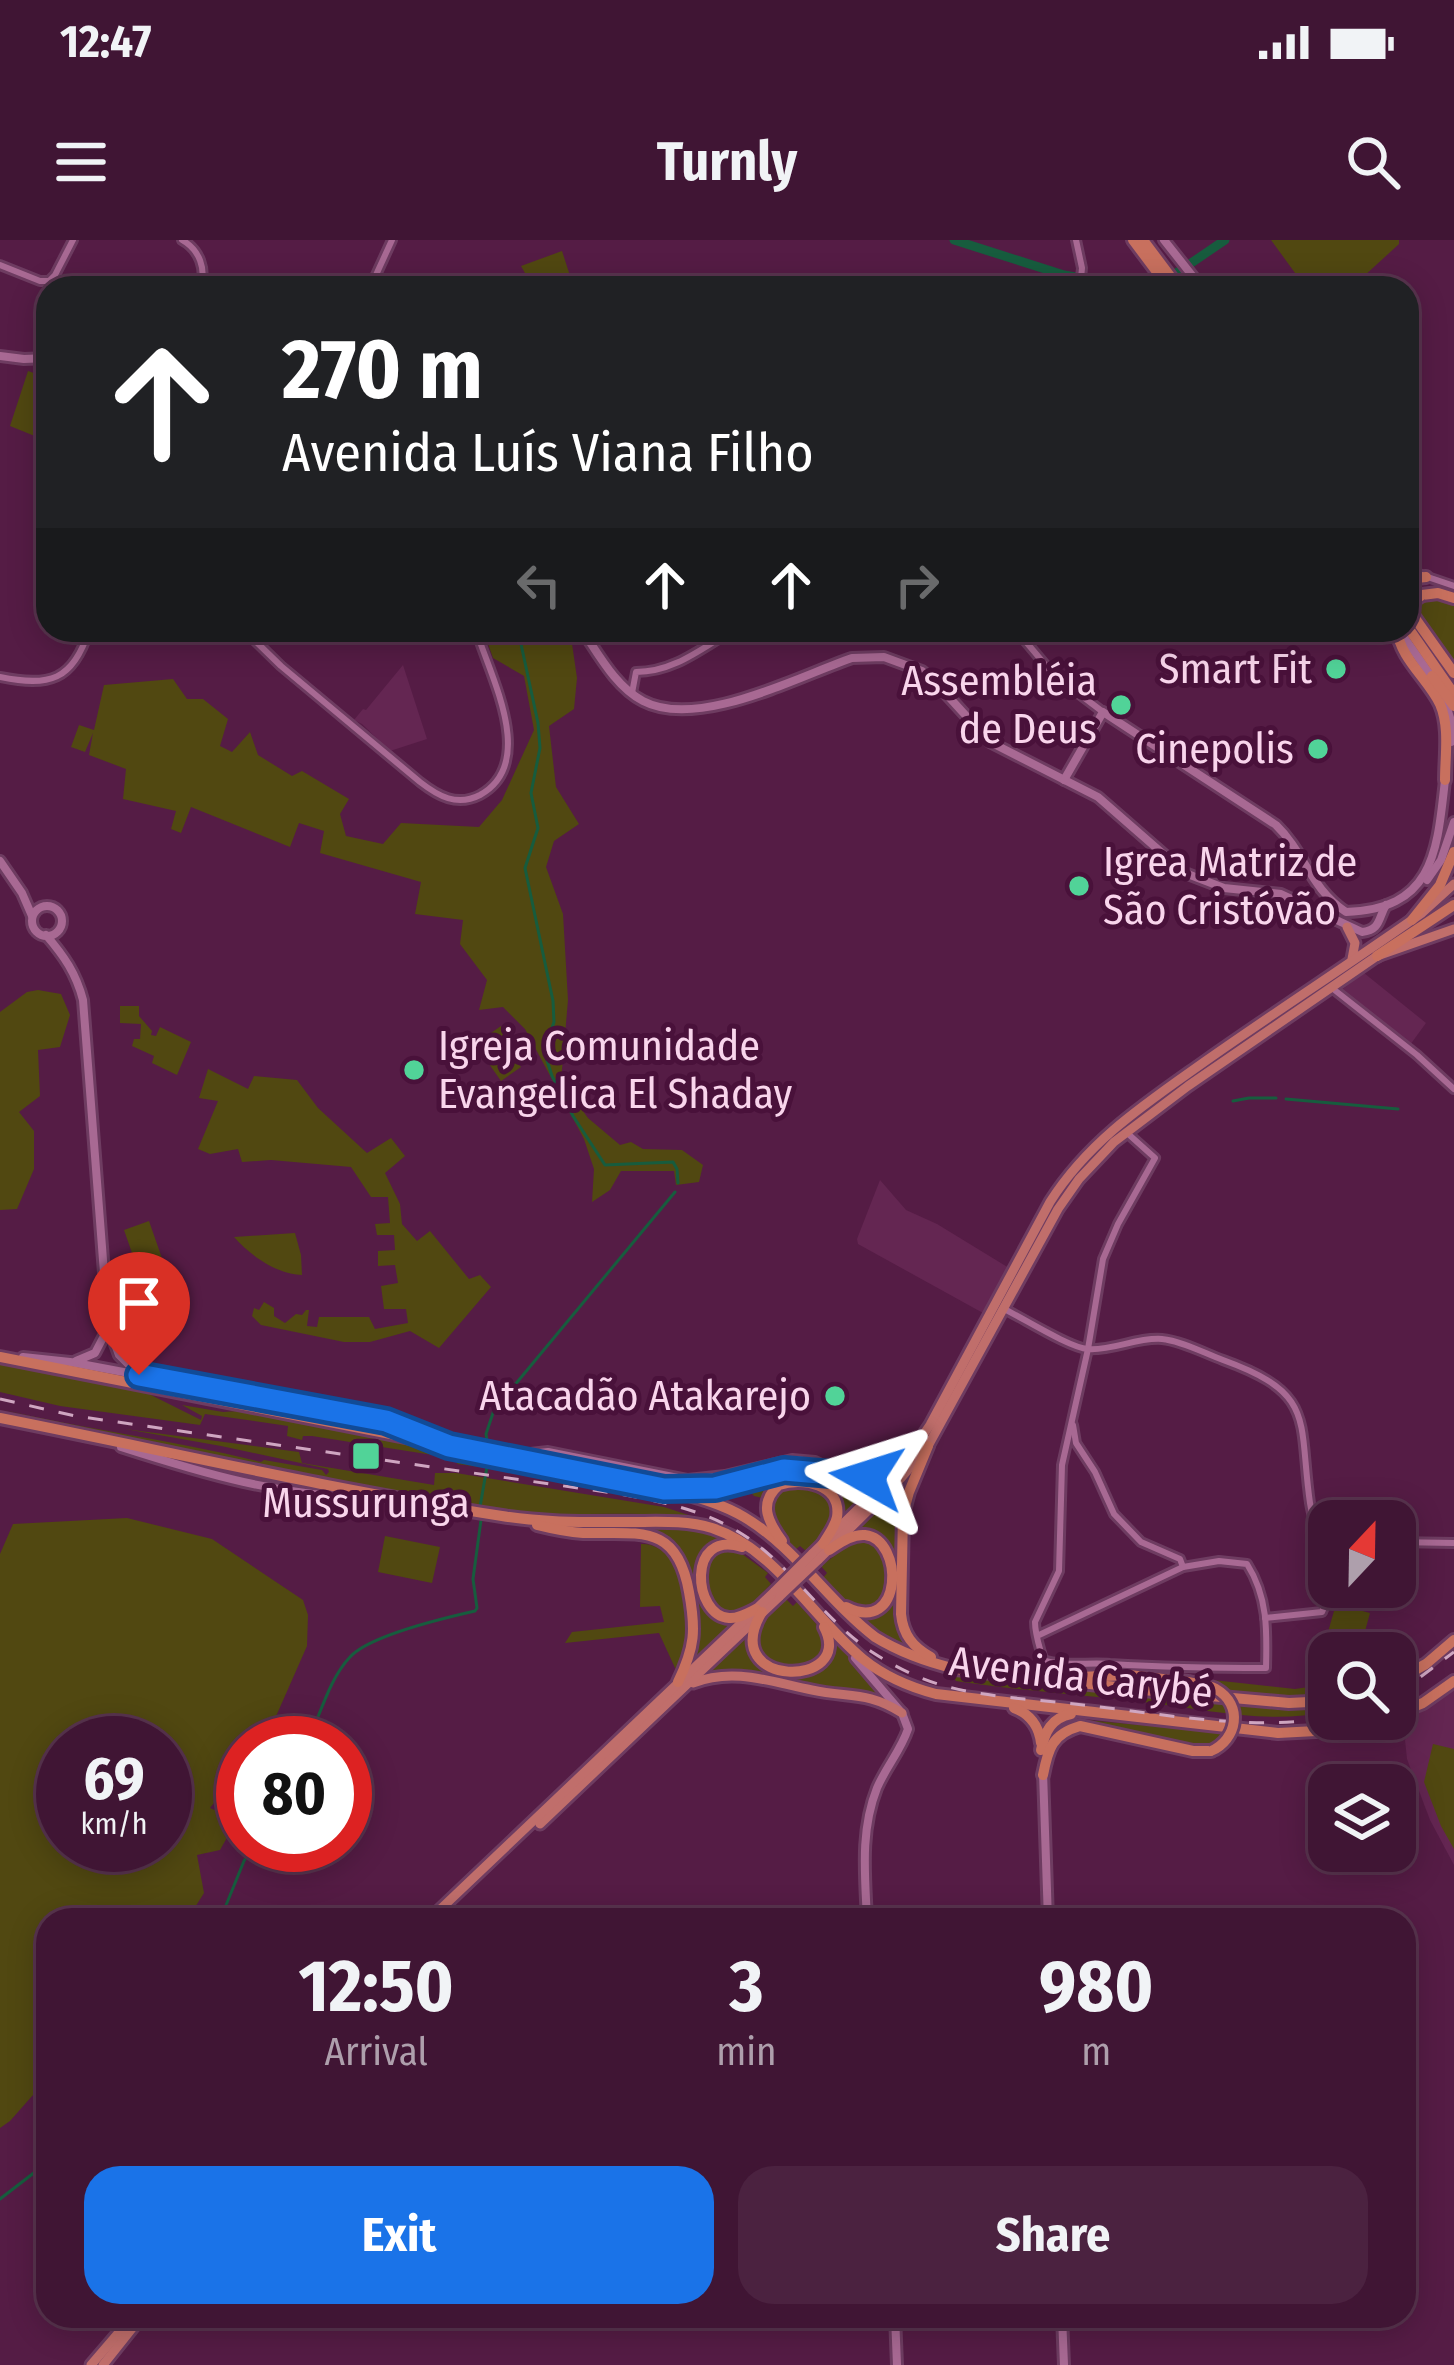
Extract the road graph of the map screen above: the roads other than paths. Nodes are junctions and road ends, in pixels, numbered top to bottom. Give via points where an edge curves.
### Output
1 (73, 240) edge
2 (182, 240) edge
3 (392, 240) edge
4 (1076, 240) edge
5 (1133, 240) edge
6 (1143, 240) edge
7 (1164, 240) edge
8 (0, 265) edge
9 (1160, 270) junction
10 (54, 276) edge
11 (204, 276) edge
12 (376, 276) edge
13 (1082, 276) edge
14 (1164, 276) edge
15 (1193, 276) edge
16 (36, 279) edge
17 (0, 356) edge
18 (36, 358) edge
19 (1419, 574) edge
20 (1426, 577) junction
21 (1419, 578) edge
22 (1454, 586) edge
23 (1419, 598) edge
24 (1454, 598) edge
25 (1419, 623) edge
26 (83, 642) edge
27 (256, 642) edge
28 (480, 642) edge
29 (590, 642) edge
30 (712, 642) edge
31 (1026, 642) edge
32 (1401, 642) edge
33 (1412, 642) edge
34 (1454, 673) edge
35 (0, 677) edge
36 (1429, 679) junction
37 (632, 694) junction
38 (1454, 694) edge
39 (1454, 706) edge
40 (1103, 712) junction
41 (1064, 780) junction
42 (1445, 780) joint
43 (1454, 822) edge
44 (1454, 851) edge
45 (0, 861) edge
46 (1454, 880) edge
47 (22, 892) junction
48 (1411, 892) junction
49 (1313, 896) junction
50 (1326, 897) junction
51 (1386, 905) junction
52 (1453, 906) edge
53 (49, 907) junction
54 (1429, 908) joint
55 (1367, 911) junction
56 (33, 919) junction
57 (1412, 920) junction
58 (1379, 922) junction
59 (1347, 927) junction
60 (1454, 929) edge
61 (58, 931) junction
62 (46, 935) junction
63 (62, 953) junction
64 (1377, 956) junction
65 (1352, 959) junction
66 (1330, 987) junction
67 (1454, 1089) edge
68 (1126, 1132) junction
69 (1004, 1309) junction
70 (108, 1325) junction
71 (1088, 1349) junction
72 (0, 1356) edge
73 (70, 1361) junction
74 (139, 1375) junction
75 (0, 1418) edge
76 (1072, 1421) junction
77 (449, 1446) junction
78 (922, 1446) junction
79 (504, 1457) junction
80 (851, 1477) junction
81 (664, 1489) junction
82 (1311, 1500) edge
83 (505, 1516) junction
84 (1416, 1543) edge
85 (1454, 1544) edge
86 (826, 1547) junction
87 (754, 1551) junction
88 (795, 1558) junction
89 (1183, 1567) junction
90 (836, 1601) junction
91 (808, 1605) junction
92 (1324, 1608) edge
93 (759, 1610) junction
94 (1265, 1618) junction
95 (827, 1625) junction
96 (1037, 1636) junction
97 (1454, 1640) edge
98 (956, 1669) junction
99 (1416, 1669) edge
100 (1058, 1678) junction
101 (1454, 1681) edge
102 (680, 1685) junction
103 (982, 1701) junction
104 (1308, 1701) edge
105 (1416, 1706) edge
106 (902, 1713) junction
107 (1132, 1717) junction
108 (1308, 1732) edge
109 (1044, 1752) junction
110 (1043, 1775) joint
111 (446, 1908) edge
112 (866, 1908) edge
113 (1048, 1908) edge
114 (123, 2328) edge
115 (132, 2328) edge
116 (895, 2328) edge
117 (1063, 2328) edge
118 (91, 2365) edge
119 (103, 2365) edge
120 (897, 2365) edge
121 (1064, 2365) edge

1 - 10 street
2 - 11 street via 193,246
3 - 12 street
4 - 13 street
5 - 9 highway
6 - 9 highway
7 - 15 main road
8 - 16 street
9 - 14 highway
17 - 18 main road
19 - 20 street
20 - 21 highway
20 - 22 street
23 - 24 highway, bridge
25 - 34 highway
26 - 35 street via 58,677
27 - 28 street via 420,782 457,800 490,788 510,746
29 - 37 main road
30 - 37 street via 669,667 636,672
31 - 40 street
32 - 36 highway
33 - 38 highway
36 - 39 highway
36 - 42 highway via 1444,719
37 - 41 main road via 656,706 707,706 852,658 884,657 929,676 999,749
40 - 41 main road
40 - 49 main road via 1276,825
41 - 49 main road via 1097,797 1185,873 1300,902
42 - 48 main road via 1433,854
43 - 48 main road via 1438,866
44 - 57 highway via 1441,885
45 - 47 main road
46 - 54 highway
47 - 53 main road
47 - 56 main road
48 - 51 main road
49 - 50 main road
49 - 50 main road
49 - 59 main road
50 - 55 main road via 1346,911
51 - 55 main road
51 - 58 main road
52 - 64 highway
53 - 56 main road
53 - 61 main road via 62,917
54 - 57 main road
55 - 58 main road
56 - 62 main road
57 - 65 main road
58 - 59 main road via 1367,932
59 - 65 main road
60 - 64 main road
61 - 62 main road
61 - 63 main road
62 - 63 main road
63 - 70 main road via 85,1015
64 - 66 main road
65 - 78 main road via 1121,1121 1071,1171
66 - 67 street
66 - 68 main road
68 - 69 main road via 1069,1191
68 - 71 street via 1155,1157 1102,1258
69 - 71 street
69 - 78 main road
70 - 73 main road via 95,1353
70 - 74 main road via 119,1355
71 - 76 street
71 - 82 street via 1165,1339 1281,1389 1304,1430
72 - 73 main road
72 - 77 highway
73 - 74 main road
74 - 77 main road via 386,1421
75 - 83 highway
76 - 89 street via 1114,1514
76 - 96 street via 1060,1481 1060,1564 1035,1622
77 - 79 highway
78 - 80 highway via 884,1471
78 - 86 main road
78 - 98 highway via 904,1514 901,1621 919,1650
79 - 80 main road via 548,1452 688,1480 810,1461
79 - 81 highway
80 - 81 highway via 784,1470 715,1488
81 - 88 highway via 734,1512
83 - 87 highway via 684,1522
83 - 102 highway via 572,1532 643,1534 670,1547 684,1566 694,1624
84 - 85 street
86 - 88 highway via 836,1520 832,1497 811,1483 778,1485 766,1513
86 - 90 highway via 869,1536 883,1545 891,1570 888,1598 877,1611
86 - 93 main road, bridge
87 - 91 highway, Avenida Carybé
87 - 93 highway via 711,1549 702,1582 716,1614
88 - 90 highway, Avenida Carybé
89 - 94 street via 1247,1564 1261,1587
89 - 96 street
90 - 98 highway, Avenida Carybé via 886,1644
91 - 93 highway via 831,1649 823,1664 806,1670 780,1669 756,1656 751,1636
91 - 95 highway, Avenida Carybé
92 - 94 street
93 - 102 main road
94 - 96 street via 1266,1668 1049,1663
95 - 103 highway, Avenida Carybé via 893,1678
95 - 106 main road
97 - 99 highway
98 - 100 highway, Avenida Carybé
100 - 104 highway, Avenida Carybé
100 - 109 highway, bridge via 1129,1675 1210,1687 1229,1700 1233,1727 1224,1744 1202,1751 1080,1726
101 - 105 highway
102 - 106 main road via 749,1676 866,1696
102 - 111 main road
103 - 107 highway, Avenida Carybé
103 - 109 highway via 1024,1712
106 - 112 main road via 907,1733 866,1825
107 - 108 highway, Avenida Carybé
107 - 109 highway via 1068,1714 1050,1725
109 - 110 highway
110 - 113 main road
114 - 118 main road
115 - 119 main road
116 - 120 main road
117 - 121 main road

